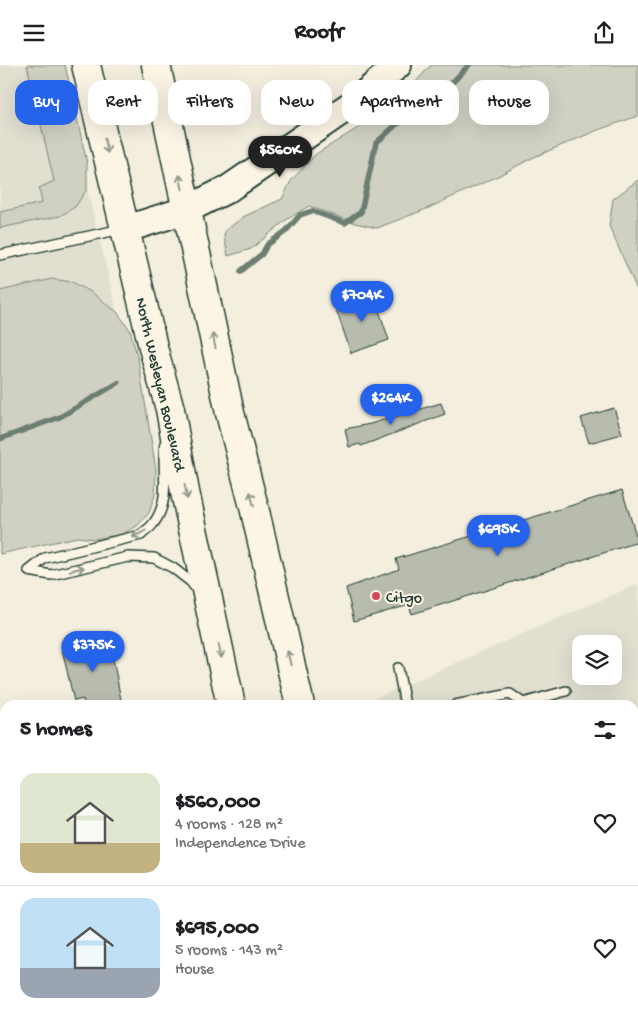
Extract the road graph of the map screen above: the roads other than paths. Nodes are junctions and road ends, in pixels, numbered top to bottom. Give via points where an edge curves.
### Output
1 (86, 65) edge
2 (156, 65) edge
3 (398, 65) edge
4 (186, 210) junction
5 (126, 229) junction
6 (0, 255) edge
7 (170, 409) junction
8 (210, 606) junction
9 (398, 668) dead end
10 (566, 691) dead end
11 (230, 700) edge
12 (299, 700) edge
13 (404, 700) edge
14 (480, 700) edge
15 (518, 700) edge
16 (536, 700) edge

1 -> 5 highway, North Wesleyan Boulevard
4 -> 2 highway
3 - 4 street via 355,102 228,189
4 - 5 street
12 -> 4 highway via 230,413
5 - 6 lane
5 - 7 highway, North Wesleyan Boulevard
7 -> 8 highway, North Wesleyan Boulevard
7 -> 8 lane via 164,451 166,489 162,507 153,524 141,535 45,558 29,571 51,575 128,557 154,557 191,582
8 -> 11 highway, North Wesleyan Boulevard
9 - 13 lane
10 - 16 lane
14 - 15 lane via 510,694

